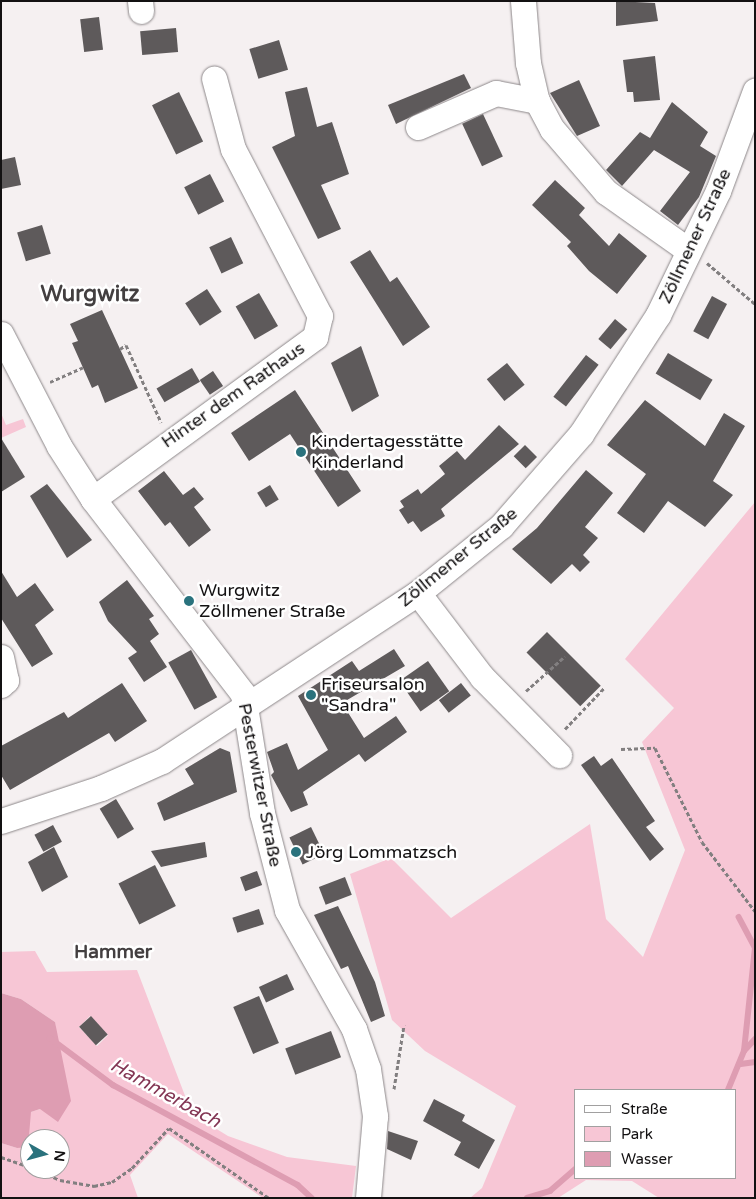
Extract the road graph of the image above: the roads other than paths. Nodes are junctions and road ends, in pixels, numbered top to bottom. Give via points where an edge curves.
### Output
1 (523, 1) edge
2 (214, 78) dead end
3 (755, 91) edge
4 (537, 102) junction
5 (418, 127) dead end
6 (695, 254) junction
7 (1, 334) edge
8 (93, 499) junction
9 (418, 593) junction
10 (1, 657) edge
11 (1, 685) edge
12 (247, 705) junction
13 (561, 743) road end
14 (1, 821) edge
15 (368, 1198) edge

1 - 4 street via 523,28
2 - 8 street, Hinter dem Rathaus via 233,149 320,316 315,337 169,440
3 - 6 street, Zöllmener Straße
4 - 5 street via 530,104 496,93
4 - 6 street via 570,155 606,192
6 - 9 street, Zöllmener Straße via 577,440 502,526
7 - 8 street, Pesterwitzer Straße via 59,446
8 - 12 street, Pesterwitzer Straße via 172,598
9 - 12 street, Zöllmener Straße
9 - 13 street via 482,677
10 - 11 street via 6,680
12 - 14 street, Zöllmener Straße via 162,761 101,788
12 - 15 street, Pesterwitzer Straße via 262,813 287,910 354,1029 368,1069 375,1116

